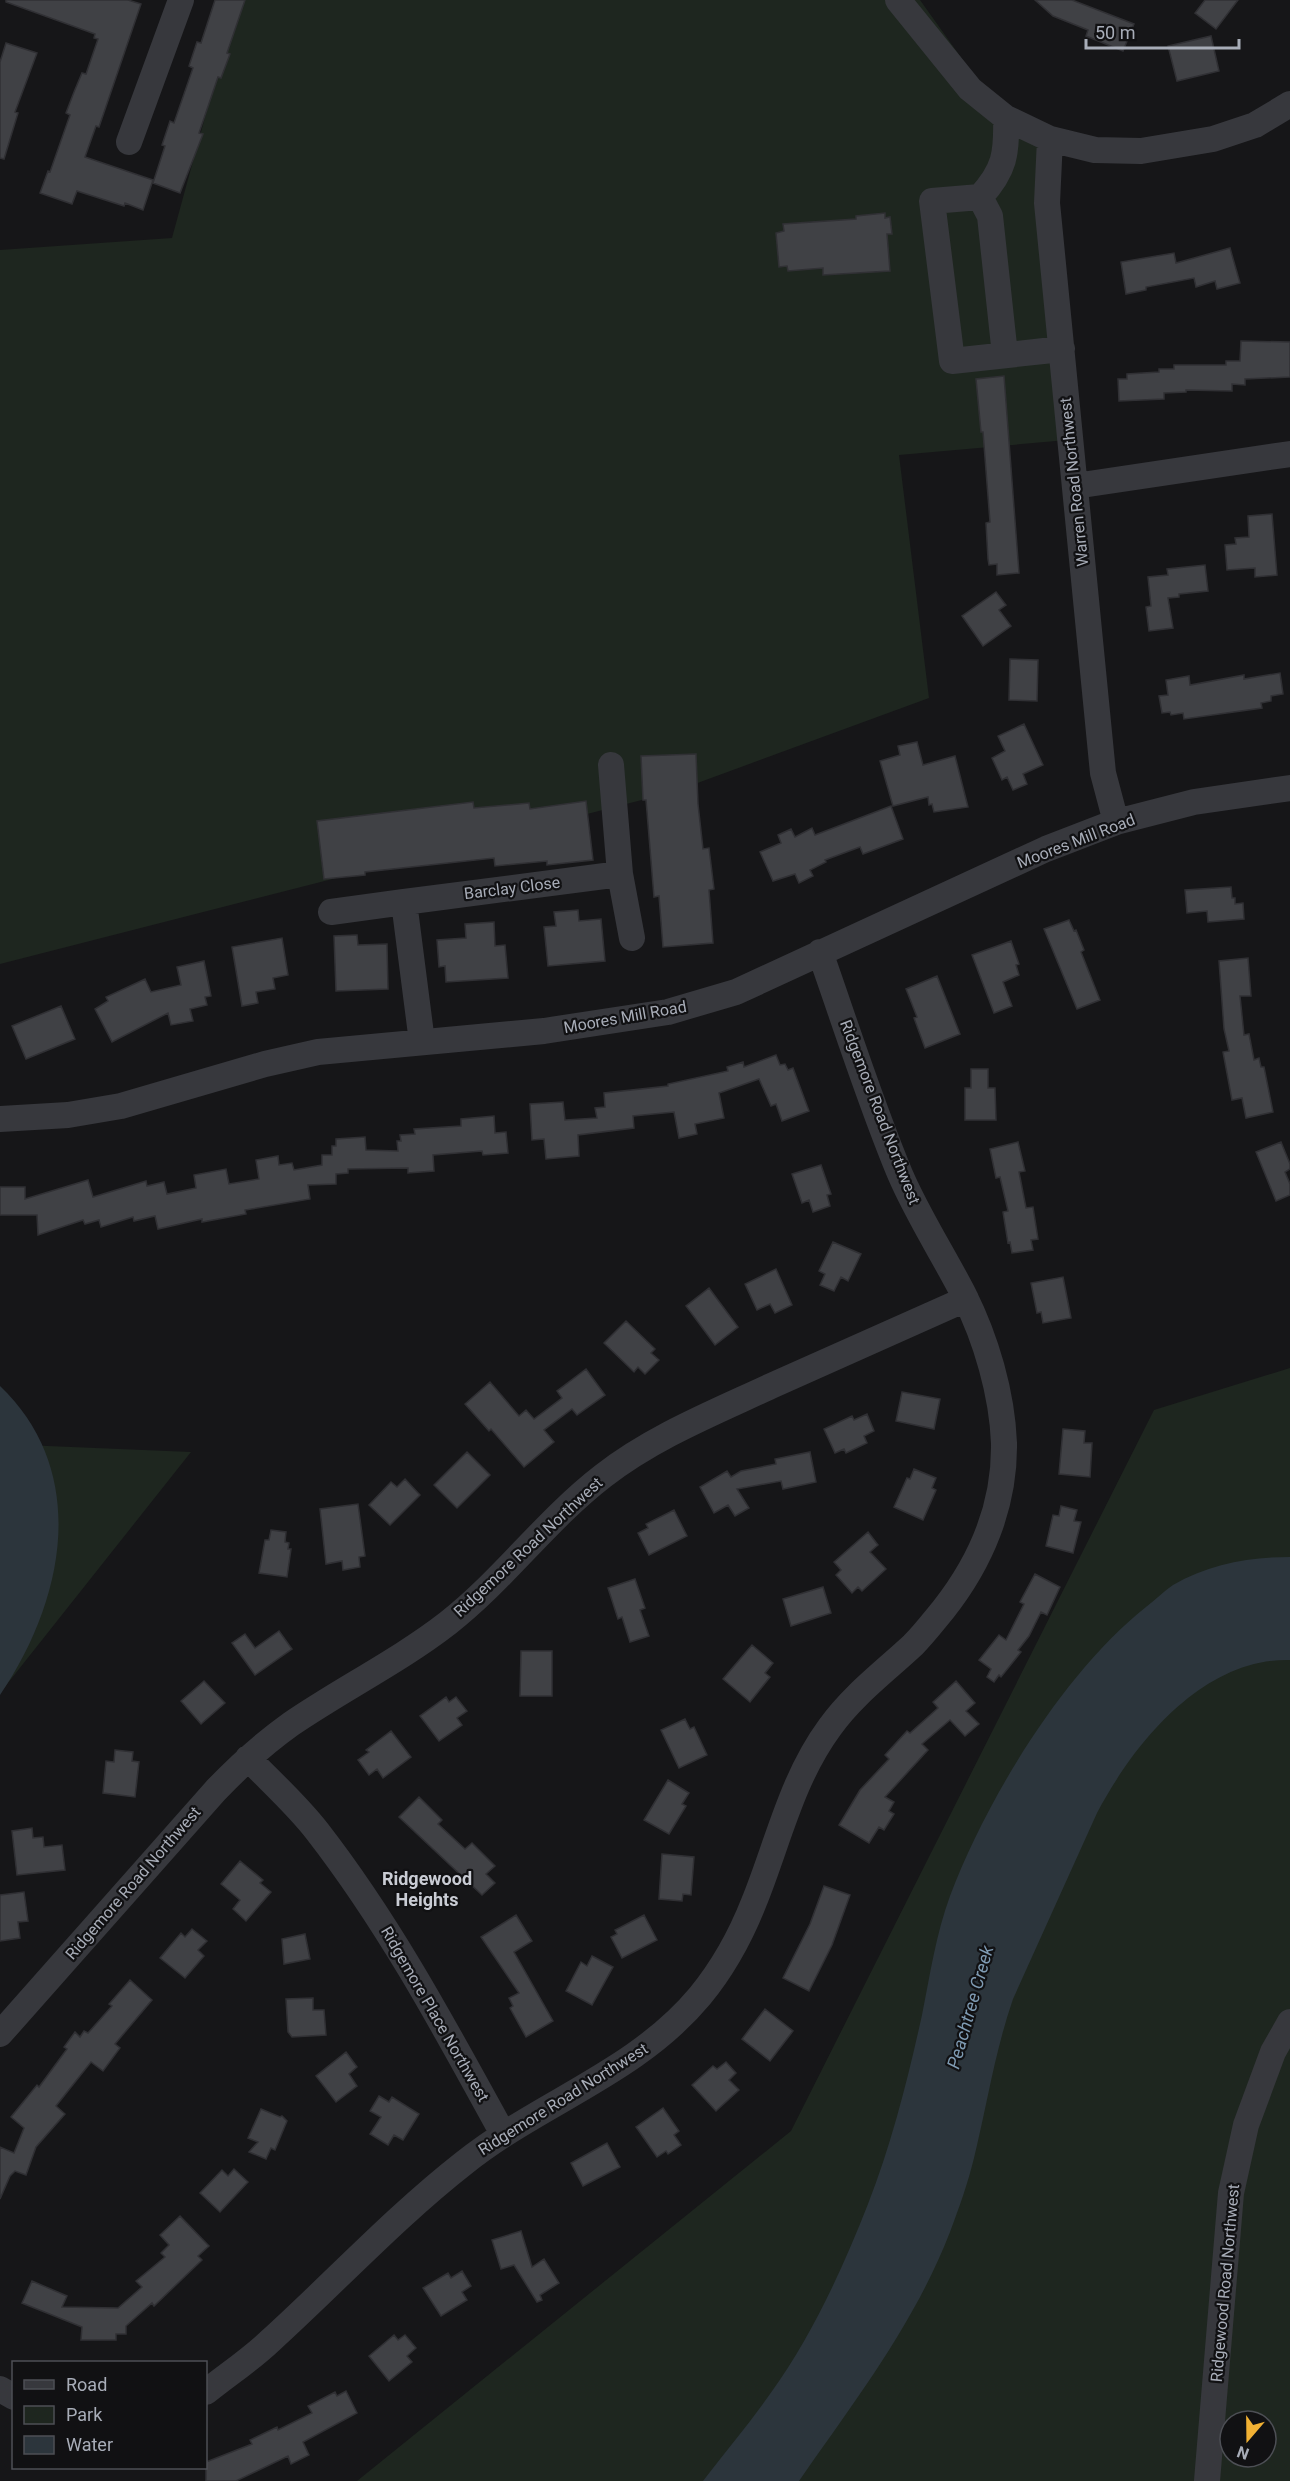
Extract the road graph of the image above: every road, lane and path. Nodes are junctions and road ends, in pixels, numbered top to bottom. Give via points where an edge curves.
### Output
1 (181, 0) edge
2 (898, 0) edge
3 (1290, 104) edge
4 (1006, 117) junction
5 (1050, 139) junction
6 (129, 142) dead end
7 (980, 197) junction
8 (1062, 349) junction
9 (1005, 355) junction
10 (1290, 454) edge
11 (1075, 486) junction
12 (611, 765) dead end
13 (1289, 795) edge
14 (1116, 822) junction
15 (620, 874) junction
16 (404, 902) junction
17 (331, 912) dead end
18 (632, 938) dead end
19 (820, 952) junction
20 (422, 1042) junction
21 (0, 1119) edge
22 (966, 1299) junction
23 (248, 1758) junction
24 (1290, 2022) edge
25 (0, 2034) edge
26 (503, 2134) junction
27 (207, 2391) edge
28 (1207, 2481) edge

1 - 6 street
2 - 4 street via 970,89
3 - 5 street via 1255,125 1213,139 1141,151 1095,150
4 - 5 street
4 - 7 street via 1007,147 996,179
5 - 8 street, Warren Road Northwest via 1047,203
7 - 9 street via 990,216
7 - 9 street via 932,201 952,361
8 - 9 street
8 - 11 street, Warren Road Northwest
10 - 11 street
11 - 14 street, Warren Road Northwest via 1102,773
12 - 15 street
13 - 14 street, Moores Mill Road via 1194,802
14 - 19 street, Moores Mill Road via 1046,849
15 - 16 street, Barclay Close
15 - 18 street
16 - 17 street, Barclay Close
16 - 20 street
19 - 20 street, Moores Mill Road via 736,992 668,1012 544,1031
19 - 22 street, Ridgemore Road Northwest via 900,1174
20 - 21 street, Moores Mill Road via 318,1052 121,1106 68,1115
22 - 23 street, Ridgemore Road Northwest via 692,1422 635,1453 571,1503 448,1623 291,1725
22 - 26 street, Ridgemore Road Northwest via 996,1385 1004,1439 998,1502 974,1564 918,1641 855,1696 828,1729 792,1796 744,1926 699,1996 634,2058
23 - 25 street, Ridgemore Road Northwest
23 - 26 street, Ridgemore Place Northwest via 316,1829 388,1930
24 - 28 street, Ridgewood Road Northwest via 1273,2052 1246,2125 1231,2193
26 - 27 street, Ridgemore Road Northwest via 430,2190 266,2345

